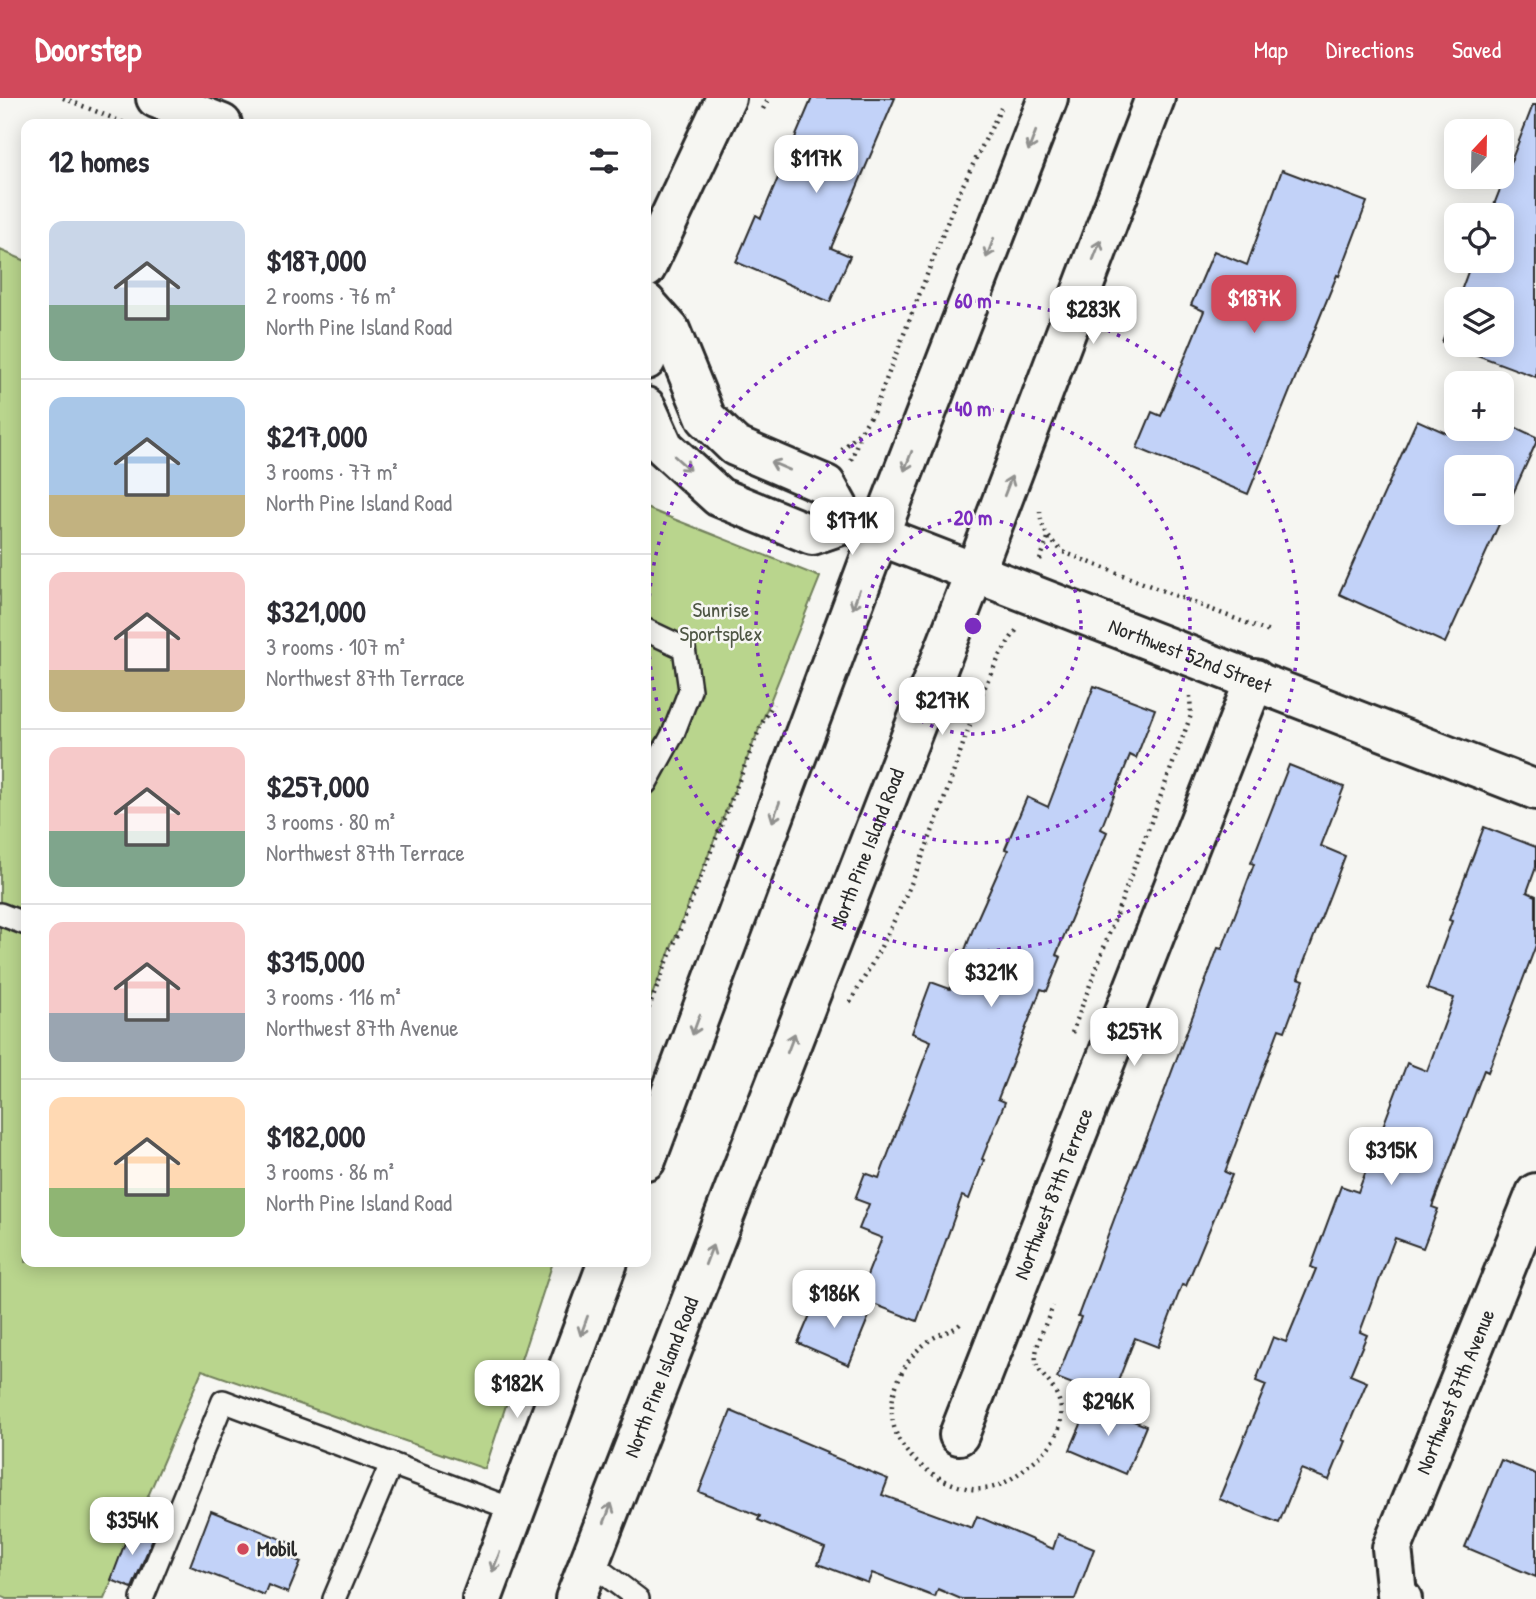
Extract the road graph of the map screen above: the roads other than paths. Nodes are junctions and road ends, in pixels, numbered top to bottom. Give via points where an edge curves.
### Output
1 (156, 98) edge
2 (726, 98) edge
3 (1048, 98) edge
4 (1156, 98) edge
5 (209, 119) edge
6 (651, 257) edge
7 (651, 309) edge
8 (651, 418) edge
9 (863, 529) junction
10 (975, 572) junction
11 (651, 632) edge
12 (1255, 679) junction
13 (651, 774) edge
14 (1536, 790) edge
15 (0, 914) edge
16 (21, 922) edge
17 (651, 1137) edge
18 (1532, 1216) edge
19 (606, 1267) edge
20 (958, 1435) dead end
21 (391, 1464) junction
22 (515, 1510) junction
23 (589, 1562) junction
24 (1400, 1596) edge
25 (142, 1599) edge
26 (334, 1599) edge
27 (482, 1599) edge
28 (575, 1599) edge
29 (638, 1599) edge

1 - 5 main road
2 - 6 main road
3 -> 9 main road
10 -> 4 main road, North Pine Island Road
9 -> 7 main road via 826,485 735,446 706,418 670,330
8 -> 9 main road via 664,447 719,497 813,535
9 - 10 main road, Northwest 52nd Street
9 -> 17 main road
10 - 12 main road, Northwest 52nd Street
23 -> 10 main road, North Pine Island Road
11 - 13 lane via 684,648 690,691
12 - 14 main road, Northwest 52nd Street
12 - 20 main road, Northwest 87th Terrace
15 - 16 lane
18 - 24 main road, Northwest 87th Avenue via 1392,1548
19 -> 22 main road
21 - 22 lane
21 - 25 lane via 223,1401
21 - 26 lane
22 -> 27 main road
23 - 28 main road, North Pine Island Road
23 - 29 lane

